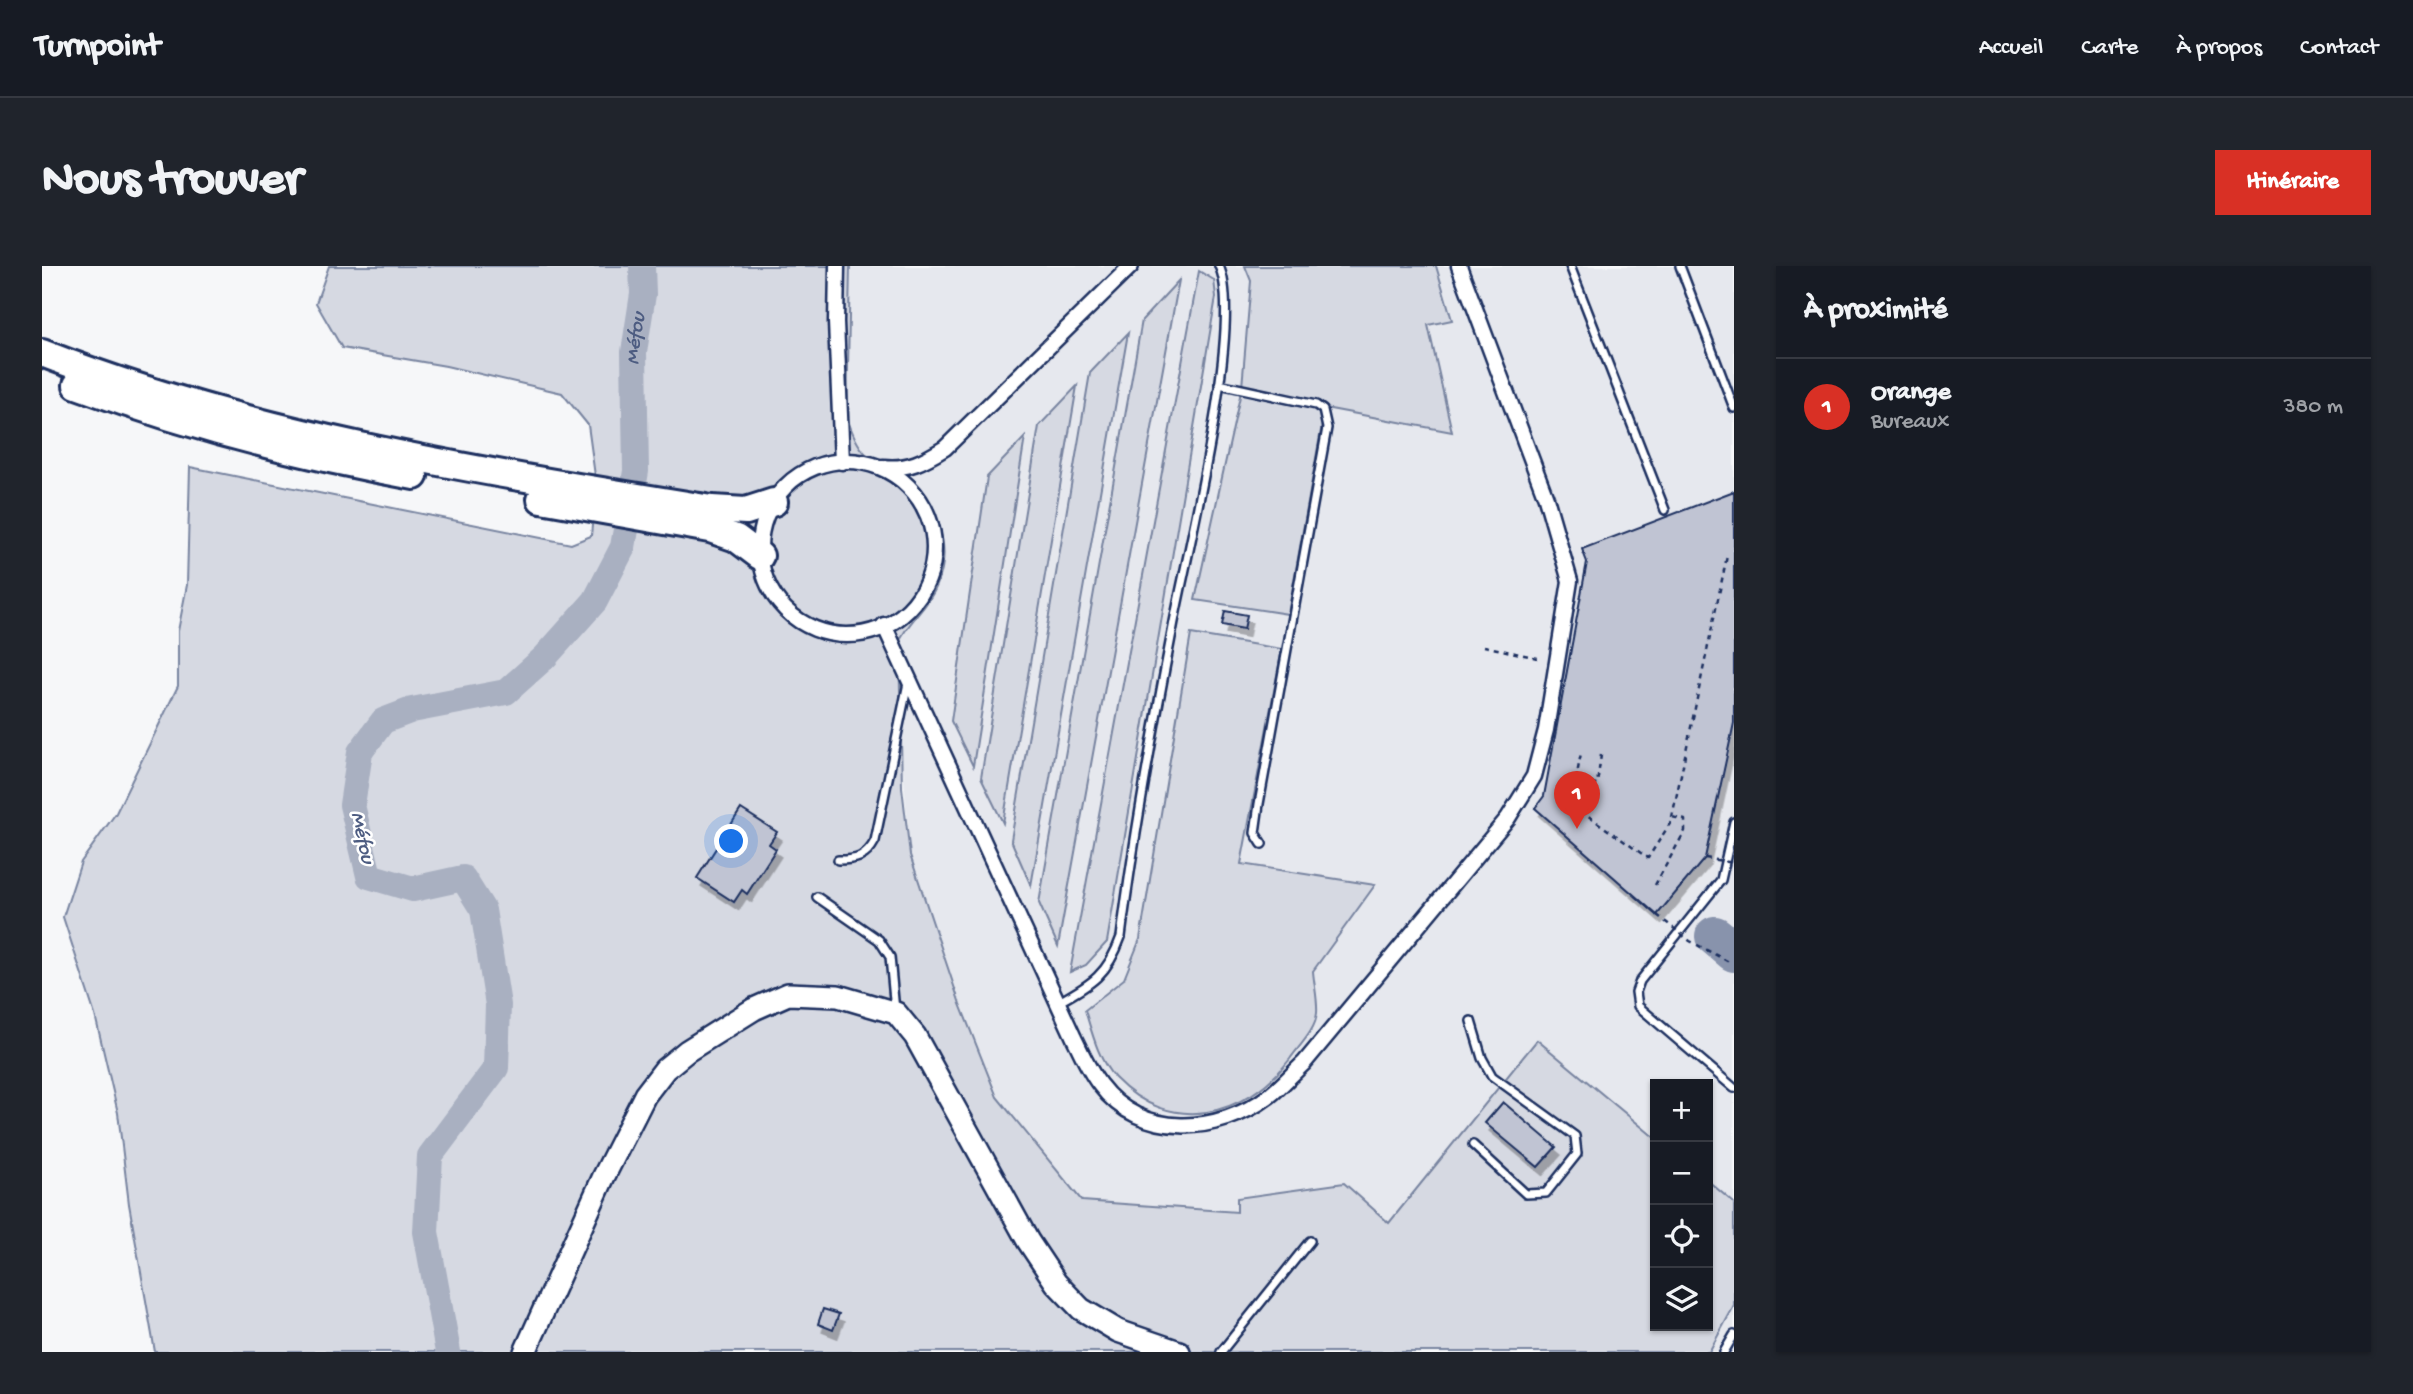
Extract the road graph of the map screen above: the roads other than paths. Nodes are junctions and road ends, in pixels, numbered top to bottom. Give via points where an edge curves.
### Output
1 (837, 266) edge
2 (1130, 266) edge
3 (1219, 266) edge
4 (1459, 266) edge
5 (1570, 266) edge
6 (1680, 266) edge
7 (42, 353) edge
8 (42, 372) edge
9 (1219, 384) junction
10 (1734, 408) edge
11 (842, 461) junction
12 (874, 466) junction
13 (534, 489) junction
14 (774, 502) junction
15 (1665, 510) dead end
16 (711, 519) junction
17 (761, 556) junction
18 (884, 625) junction
19 (909, 679) junction
20 (1734, 822) edge
21 (1262, 844) dead end
22 (838, 860) dead end
23 (817, 897) dead end
24 (1059, 1002) junction
25 (895, 1013) junction
26 (1471, 1021) dead end
27 (1734, 1088) edge
28 (1473, 1145) dead end
29 (1310, 1241) dead end
30 (1734, 1335) edge
31 (525, 1352) edge
32 (1179, 1352) edge
33 (1222, 1352) edge
34 (1724, 1352) edge

1 - 11 street
2 - 12 street via 945,449 900,469
3 - 9 lane via 1225,277 1227,307
4 - 24 street via 1546,498 1568,571 1559,663 1534,776 1508,818 1304,1063 1269,1096 1220,1122 1200,1126 1154,1122 1132,1113 1100,1086
5 - 15 lane
6 - 10 lane
7 - 13 highway via 194,405
8 - 13 highway via 147,411 315,458
9 - 21 lane via 1316,405 1323,410 1326,428 1259,804 1255,832
9 - 24 lane via 1121,937 1103,972
11 - 12 street
11 - 14 street via 796,478
12 - 18 street via 913,490 928,516 934,545 934,561 924,589 905,613
13 - 16 highway
14 - 16 highway
14 - 17 street via 763,528
16 - 17 highway
17 - 18 street via 766,580 779,602 797,619 845,635
18 - 19 street
19 - 22 lane via 874,841 869,853 855,860
19 - 24 street
20 - 27 lane via 1721,880 1636,992 1638,1006
23 - 25 lane via 879,940 891,964
25 - 31 main road via 838,996 788,995 754,1009 665,1069 645,1095 604,1176
25 - 32 main road via 915,1035 1028,1241 1056,1283 1081,1309 1118,1331
26 - 28 lane via 1492,1076 1575,1136 1577,1154 1546,1193 1527,1194
29 - 33 lane
30 - 34 lane

